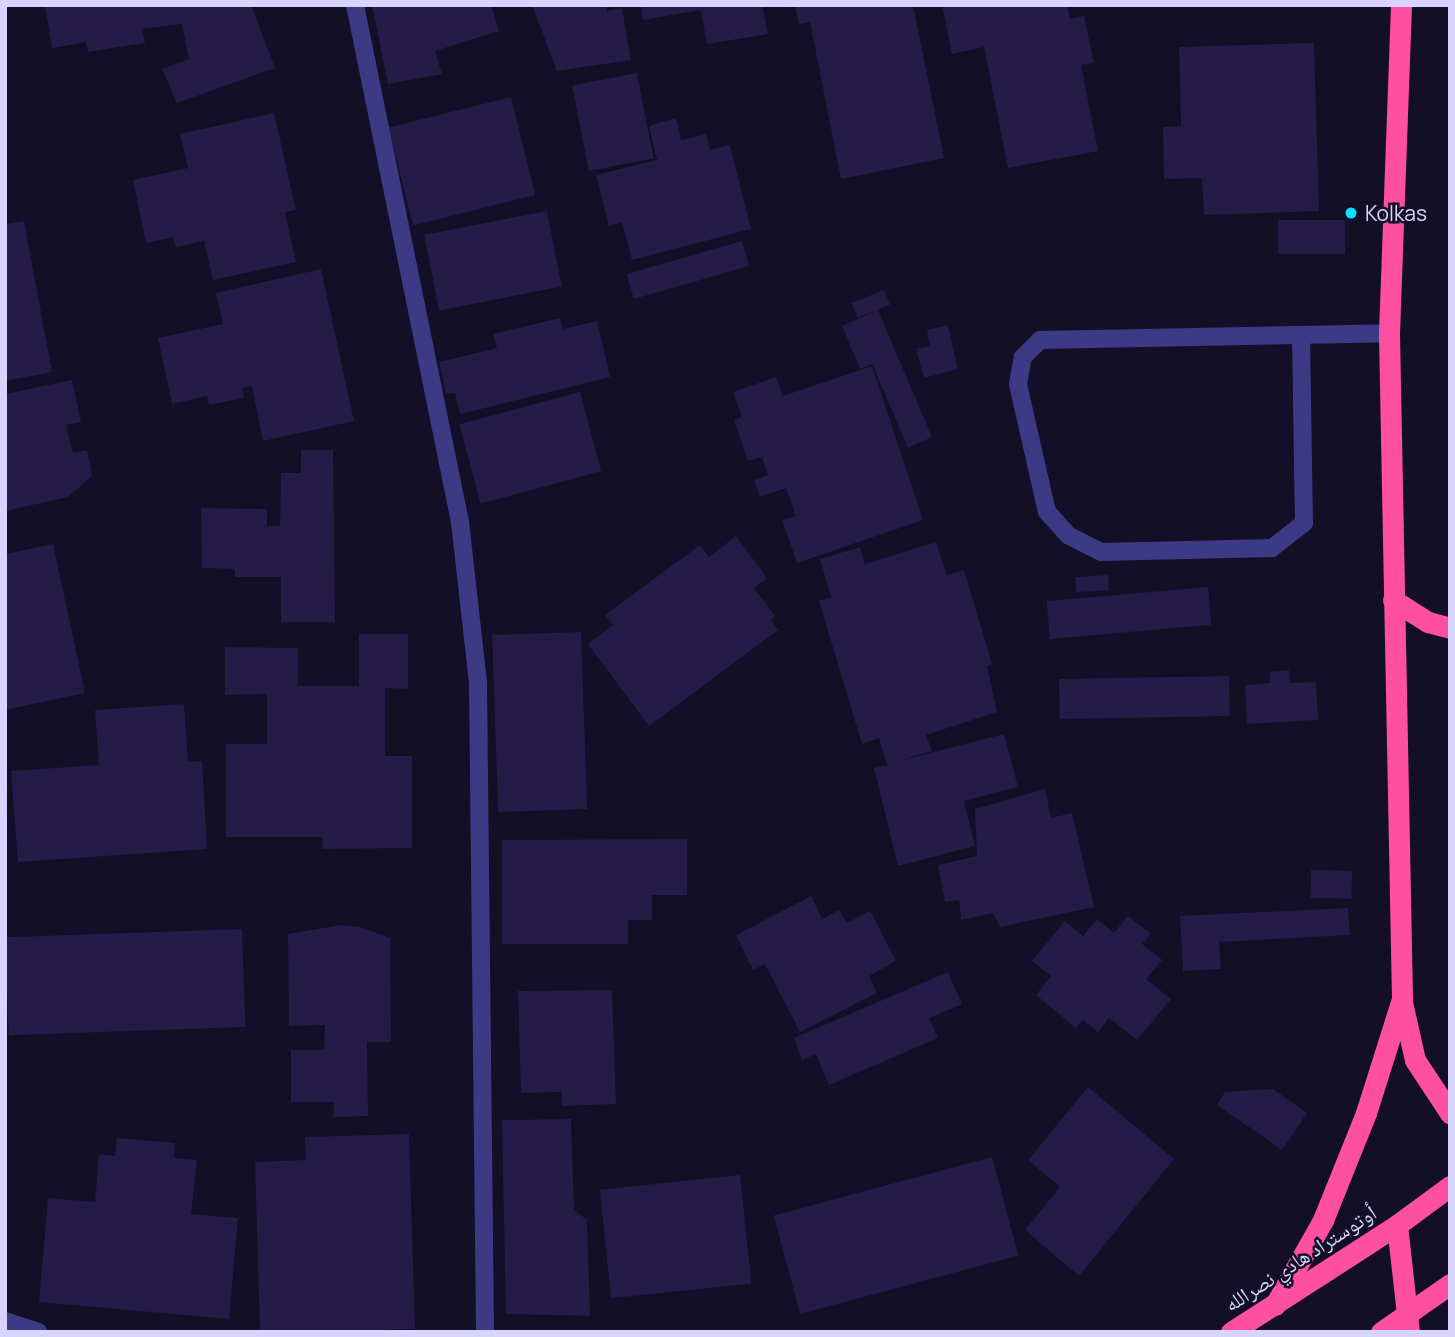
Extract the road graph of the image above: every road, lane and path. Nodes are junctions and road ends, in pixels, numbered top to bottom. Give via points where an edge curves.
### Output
1 (355, 5) edge
2 (1401, 5) edge
3 (1389, 332) junction
4 (1301, 335) junction
5 (1393, 600) junction
6 (1450, 628) edge
7 (1402, 999) junction
8 (1450, 1113) edge
9 (1450, 1186) edge
10 (1421, 1209) junction
11 (1450, 1209) edge
12 (1397, 1225) junction
13 (1450, 1284) edge
14 (1275, 1305) junction
15 (5, 1321) edge
16 (1408, 1323) edge
17 (38, 1332) edge
18 (485, 1332) edge
19 (1231, 1332) edge
20 (1381, 1332) edge

1 - 18 street via 460,522 478,683
2 - 3 highway
3 - 4 street
3 - 5 highway
4 - 4 street via 1040,340 1023,357 1018,384 1047,512 1068,535 1101,552 1272,548 1304,523
5 - 6 highway via 1428,622
5 - 7 highway
7 - 8 highway via 1415,1060
7 - 14 highway via 1366,1114 1323,1220
9 - 10 highway, أوتوستراد هادي نصرالله
10 - 11 highway
10 - 12 highway, أوتوستراد هادي نصرالله
12 - 14 highway, أوتوستراد هادي نصرالله
12 - 16 highway
13 - 16 highway
14 - 19 highway, أوتوستراد هادي نصرالله
15 - 17 street
16 - 20 highway

